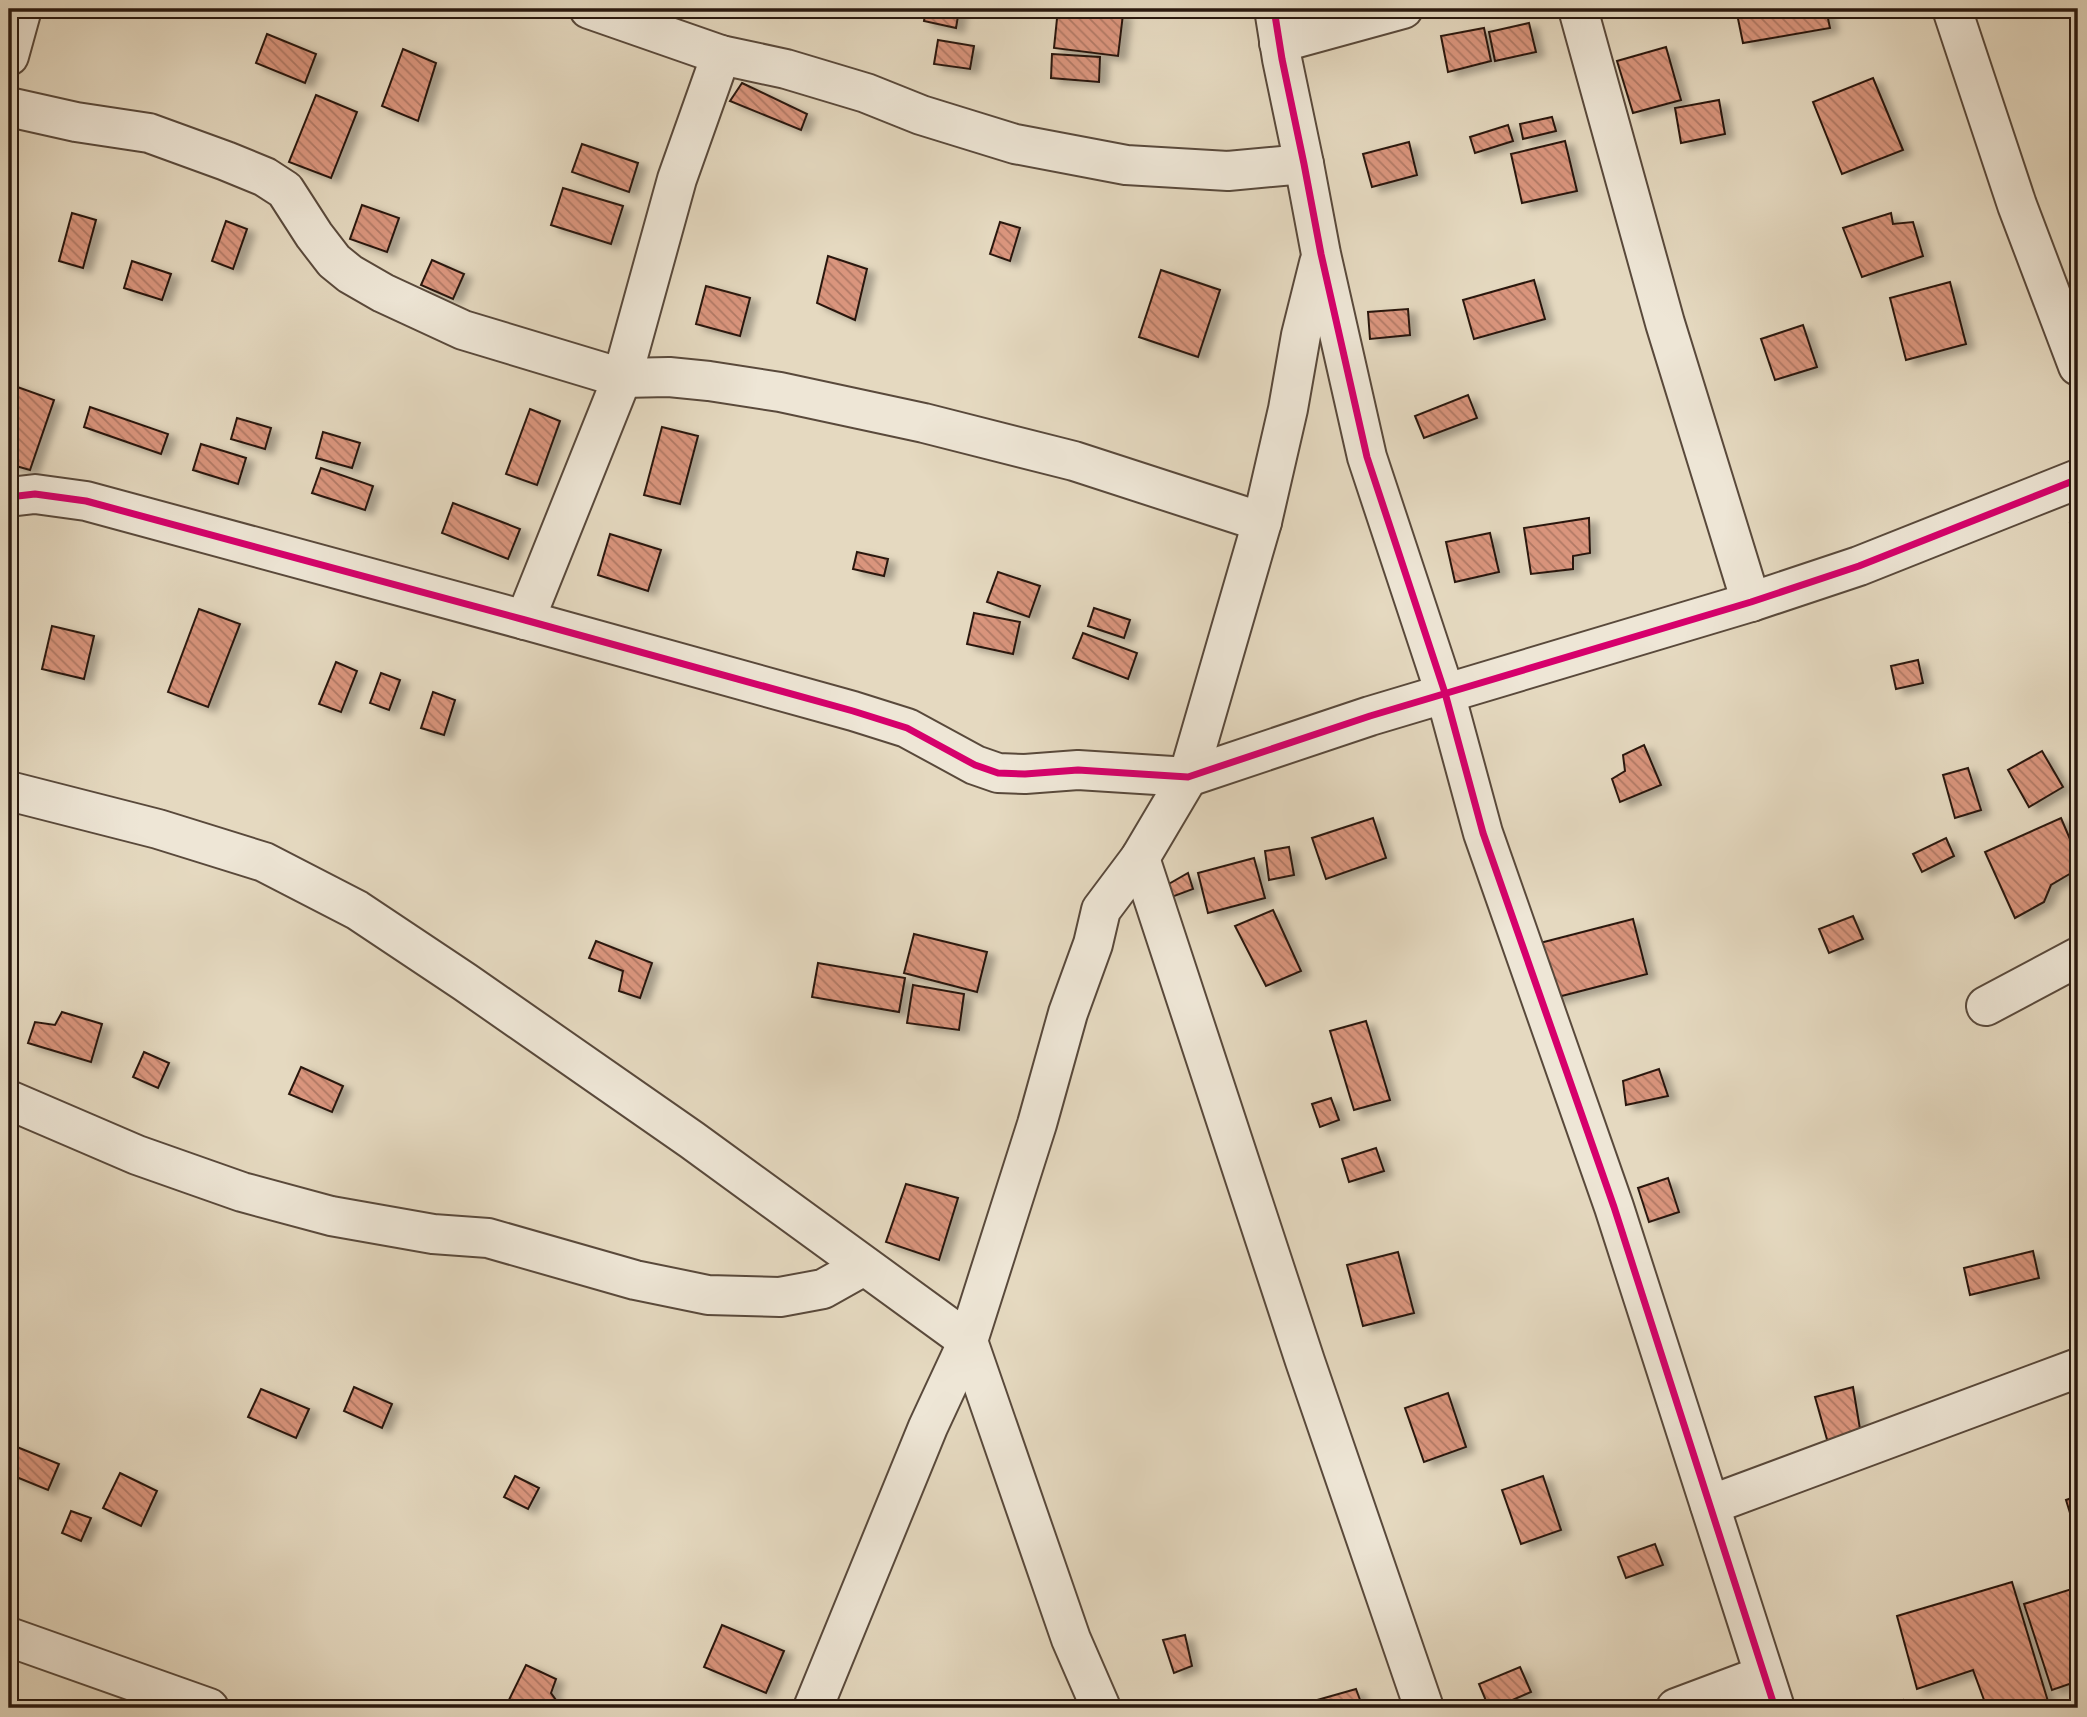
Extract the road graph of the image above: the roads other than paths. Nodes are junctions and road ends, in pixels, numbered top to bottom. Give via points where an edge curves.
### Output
1 (22, 9) edge
2 (589, 9) edge
3 (1403, 9) edge
4 (1578, 9) edge
5 (1952, 9) edge
6 (1277, 26) edge
7 (721, 55) junction
8 (9, 56) edge
9 (9, 107) edge
10 (1304, 164) junction
11 (1321, 254) junction
12 (2078, 366) edge
13 (622, 378) junction
14 (2078, 479) edge
15 (9, 497) edge
16 (1262, 522) junction
17 (1751, 602) junction
18 (525, 620) junction
19 (1445, 694) junction
20 (1188, 777) junction
21 (9, 791) edge
22 (1140, 858) junction
23 (2078, 957) edge
24 (1986, 1006) dead end
25 (9, 1100) edge
26 (864, 1266) junction
27 (968, 1341) junction
28 (2078, 1368) edge
29 (1710, 1505) junction
30 (9, 1637) edge
31 (1770, 1692) edge
32 (209, 1708) edge
33 (813, 1708) edge
34 (1101, 1708) edge
35 (1424, 1708) edge
36 (1676, 1708) edge

1 - 8 street
2 - 7 street
3 - 6 street
4 - 17 street via 1665,323
5 - 12 street via 2017,205
6 - 10 street
7 - 10 street via 866,93 1015,144 1126,165 1228,171
7 - 13 street via 677,179
9 - 13 street via 149,133 265,177 285,190 334,261 383,293 463,330
10 - 11 street
11 - 16 street
11 - 19 street via 1367,457
13 - 16 street via 709,381 924,423 1074,461
13 - 18 street
14 - 17 street via 1859,566
15 - 18 street via 35,494 86,501
16 - 20 street
17 - 19 street
18 - 20 street via 864,714 907,728 999,773 1078,770
19 - 20 street
19 - 29 street via 1483,833 1614,1207
20 - 22 street
21 - 26 street via 264,862 357,910 692,1140
22 - 27 street via 1101,909
22 - 35 street
23 - 24 street
25 - 26 street via 137,1155 242,1192 331,1216 433,1234 488,1238 635,1280 708,1295 780,1297 823,1289
26 - 27 street
27 - 33 street
27 - 34 street via 1071,1639
28 - 29 street
29 - 31 street
30 - 32 street
31 - 36 street

